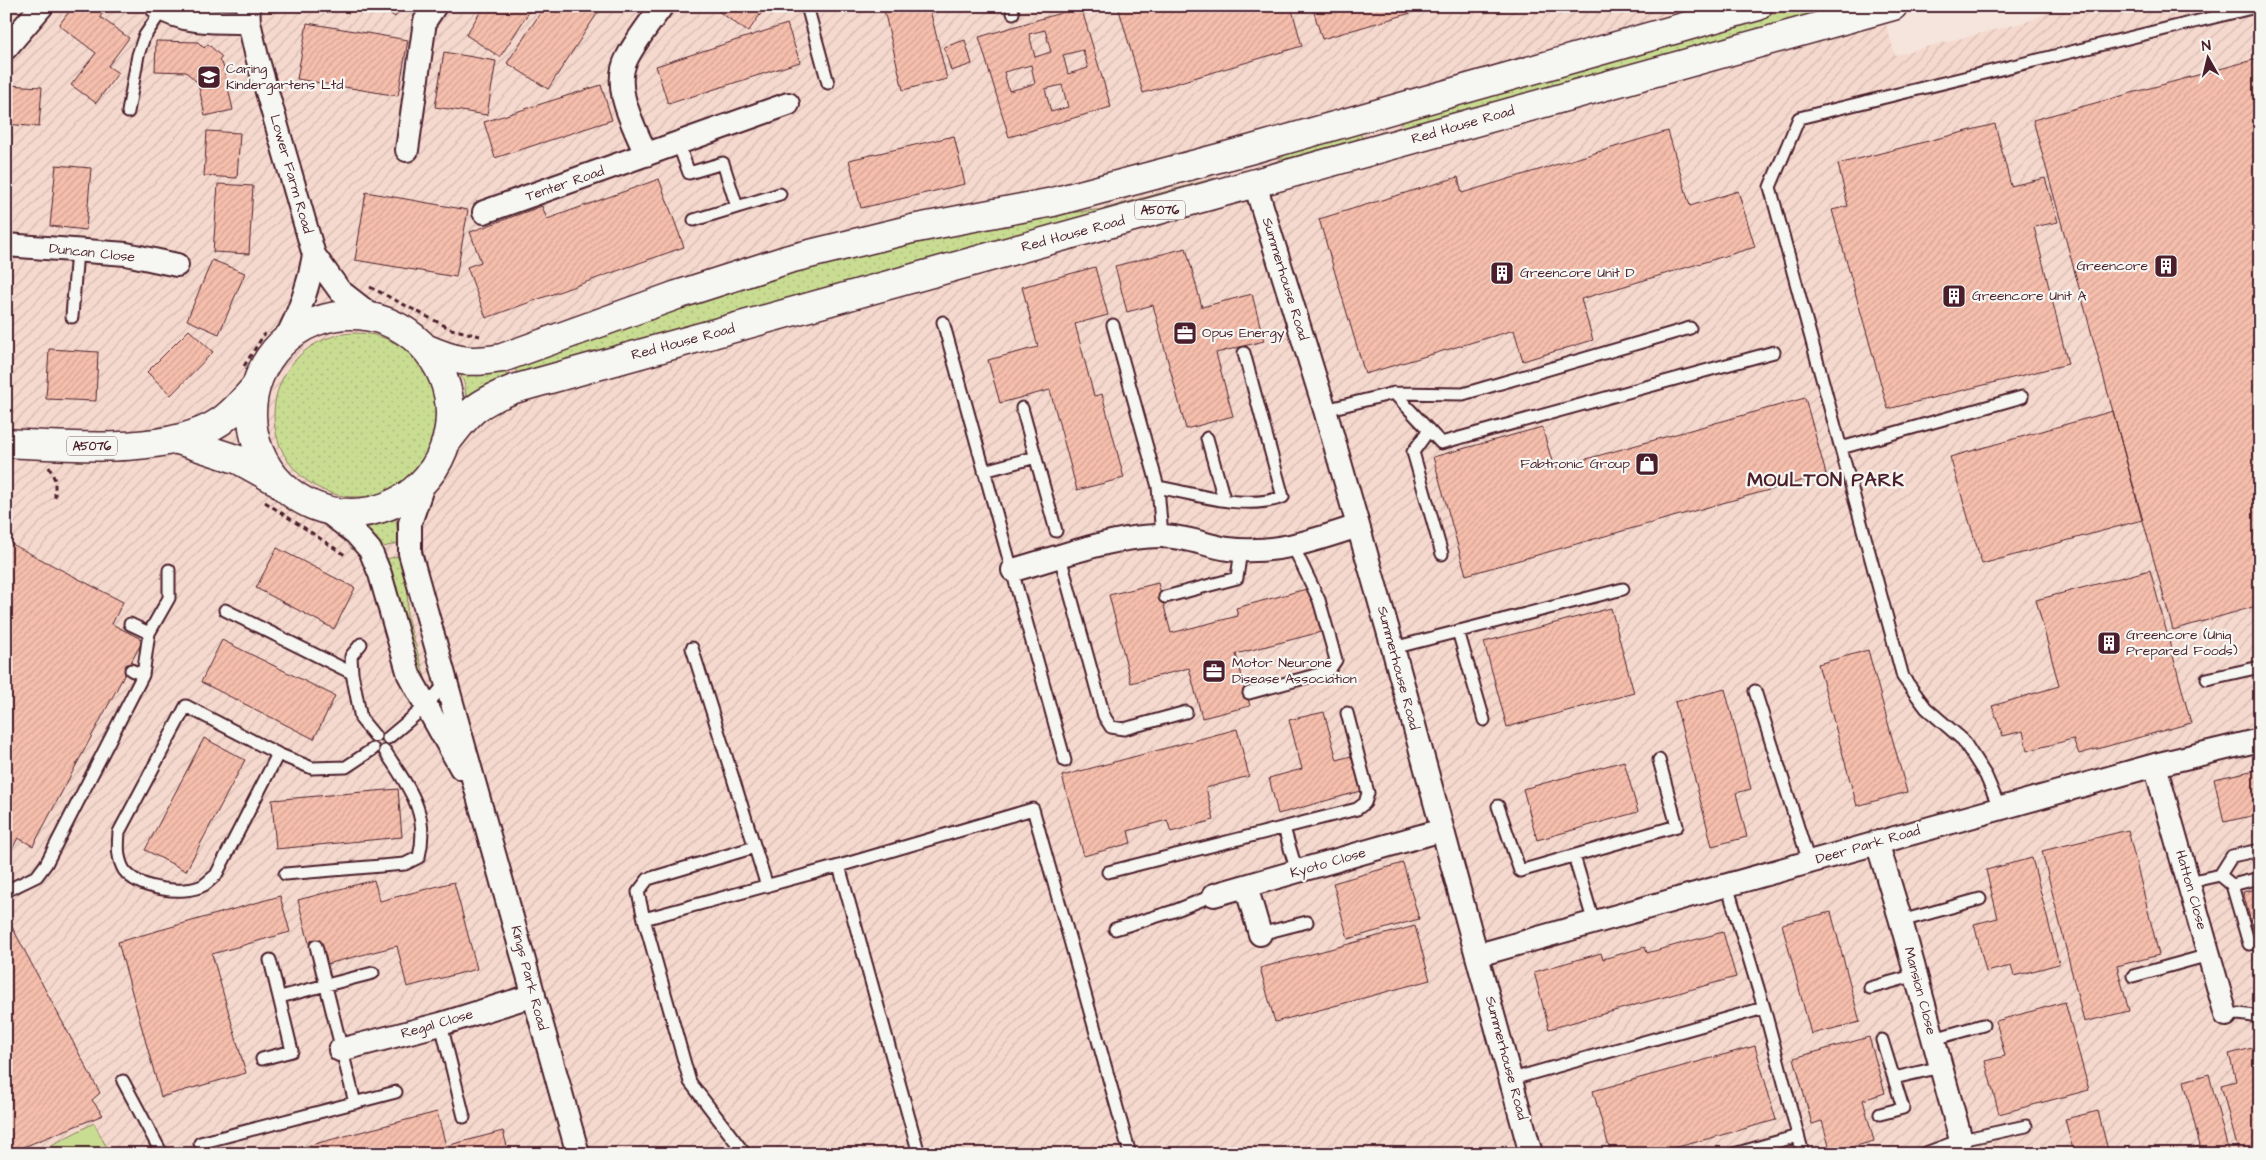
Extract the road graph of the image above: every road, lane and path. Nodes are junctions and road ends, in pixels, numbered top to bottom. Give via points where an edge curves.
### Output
1 (42, 6) edge
2 (435, 6) edge
3 (662, 6) edge
4 (807, 6) edge
5 (1758, 6) edge
6 (1893, 6) edge
7 (2260, 6) edge
8 (159, 8) edge
9 (248, 14) edge
10 (6, 48) edge
11 (828, 83) dead end
12 (788, 104) dead end
13 (128, 112) dead end
14 (678, 143) junction
15 (407, 150) dead end
16 (646, 155) junction
17 (1255, 184) junction
18 (780, 194) dead end
19 (1053, 202) junction
20 (737, 207) junction
21 (484, 212) dead end
22 (694, 220) dead end
23 (6, 245) edge
24 (78, 250) junction
25 (314, 254) junction
26 (177, 265) dead end
27 (366, 284) dead end
28 (72, 317) dead end
29 (376, 319) junction
30 (943, 322) dead end
31 (1113, 325) dead end
32 (1690, 328) dead end
33 (277, 333) junction
34 (489, 337) dead end
35 (425, 348) junction
36 (1774, 352) dead end
37 (1244, 353) dead end
38 (248, 379) junction
39 (1394, 393) junction
40 (2022, 397) dead end
41 (1022, 408) dead end
42 (1325, 410) junction
43 (1429, 430) junction
44 (1207, 438) dead end
45 (178, 440) junction
46 (6, 443) edge
47 (445, 444) junction
48 (1841, 448) junction
49 (1036, 457) junction
50 (47, 462) dead end
51 (984, 472) junction
52 (425, 479) junction
53 (1158, 487) junction
54 (270, 491) junction
55 (55, 498) dead end
56 (1224, 499) junction
57 (322, 508) junction
58 (1358, 526) junction
59 (1056, 531) dead end
60 (1162, 536) junction
61 (1293, 546) junction
62 (1240, 550) junction
63 (1442, 554) dead end
64 (1060, 557) junction
65 (349, 558) dead end
66 (169, 570) dead end
67 (1012, 570) junction
68 (1623, 590) dead end
69 (1165, 597) dead end
70 (225, 610) dead end
71 (130, 624) dead end
72 (1458, 631) junction
73 (149, 633) junction
74 (361, 644) dead end
75 (692, 648) dead end
76 (1393, 648) junction
77 (2260, 667) edge
78 (131, 670) dead end
79 (352, 673) junction
80 (143, 675) junction
81 (2207, 679) dead end
82 (445, 684) junction
83 (1756, 691) dead end
84 (1249, 693) dead end
85 (426, 706) junction
86 (1186, 712) dead end
87 (1347, 714) dead end
88 (1484, 720) dead end
89 (375, 736) junction
90 (388, 738) junction
91 (2260, 740) edge
92 (379, 750) junction
93 (278, 754) junction
94 (1659, 760) dead end
95 (1065, 761) dead end
96 (2155, 765) junction
97 (481, 801) junction
98 (1498, 806) dead end
99 (2000, 809) junction
100 (1284, 828) junction
101 (1442, 830) junction
102 (1877, 842) junction
103 (755, 847) junction
104 (2260, 850) edge
105 (1574, 856) junction
106 (1809, 862) junction
107 (839, 866) junction
108 (1108, 872) dead end
109 (1297, 872) junction
110 (285, 874) dead end
111 (2220, 875) junction
112 (2260, 878) edge
113 (2188, 882) junction
114 (2232, 885) junction
115 (767, 886) junction
116 (1246, 886) junction
117 (1727, 886) junction
118 (6, 891) edge
119 (1214, 895) joint
120 (1980, 899) dead end
121 (644, 919) junction
122 (1902, 921) junction
123 (1307, 922) dead end
124 (1594, 923) junction
125 (1115, 929) dead end
126 (1260, 934) joint
127 (2260, 941) edge
128 (316, 946) dead end
129 (1478, 955) junction
130 (2209, 956) junction
131 (270, 960) dead end
132 (373, 973) dead end
133 (1916, 975) junction
134 (2133, 976) dead end
135 (325, 985) junction
136 (1870, 988) dead end
137 (534, 995) junction
138 (280, 997) junction
139 (1764, 1008) junction
140 (2226, 1015) joint
141 (2260, 1017) edge
142 (441, 1024) junction
143 (1983, 1025) dead end
144 (1934, 1039) junction
145 (1882, 1040) dead end
146 (340, 1050) junction
147 (262, 1059) dead end
148 (1941, 1067) junction
149 (1894, 1078) junction
150 (1512, 1079) junction
151 (123, 1081) dead end
152 (396, 1092) dead end
153 (355, 1103) junction
154 (1880, 1114) dead end
155 (464, 1117) dead end
156 (2026, 1126) dead end
157 (1798, 1136) junction
158 (200, 1143) dead end
159 (1963, 1147) edge
160 (1802, 1150) dead end
161 (162, 1154) edge
162 (578, 1154) edge
163 (745, 1154) edge
164 (919, 1154) edge
165 (1130, 1154) edge
166 (1532, 1154) edge
167 (1734, 1154) edge
168 (1923, 1154) edge

1 - 10 street
2 - 15 street via 426,21
3 - 16 street via 626,59 622,81 625,100
4 - 11 lane
5 - 19 main road via 1250,150
6 - 17 main road, Red House Road / A5076
7 - 48 lane via 1799,118 1770,187
8 - 9 street via 192,20 216,23
8 - 13 lane via 138,55
9 - 25 street, Lower Farm Road via 257,57
12 - 14 street, Tenter Road
14 - 16 street, Tenter Road
14 - 20 lane via 689,173 723,163
16 - 21 street, Tenter Road
17 - 19 main road via 1241,172 1226,168 1102,200
17 - 42 street, Summerhouse Road
17 - 47 main road, Red House Road / A5076 via 514,389 482,403 469,413
18 - 20 lane
19 - 35 main road via 912,229 789,259 502,358 480,362 453,360
20 - 22 lane
23 - 24 street, Duncan Close
24 - 26 street, Duncan Close via 126,254
24 - 28 lane
25 - 29 street via 340,291
25 - 33 street via 305,299
27 - 34 path via 451,329
29 - 33 main road via 337,316 301,329
29 - 35 main road via 394,325
30 - 51 lane
31 - 53 lane
32 - 39 lane via 1462,394
33 - 38 path
33 - 38 main road via 273,354
35 - 47 main road via 445,383 449,403
36 - 43 lane via 1441,443
37 - 56 lane via 1283,497 1270,502
38 - 45 main road, A5076 via 237,409 220,422
38 - 54 main road via 255,437 268,468
39 - 42 lane
39 - 43 lane
40 - 48 lane
41 - 49 lane
42 - 58 street, Summerhouse Road
43 - 63 lane via 1413,452
44 - 56 lane
45 - 46 main road, A5076 via 103,446
45 - 54 main road, A5076 via 239,460
47 - 52 main road
48 - 99 lane via 1903,677 1926,708 1963,740 1986,776
49 - 51 lane
49 - 59 lane
50 - 55 path via 55,480
51 - 67 lane
52 - 57 main road via 411,492 378,509 340,512
52 - 82 street, Kings Park Road via 410,523 410,553
53 - 56 lane
53 - 60 lane
54 - 57 main road via 292,493
54 - 65 path
57 - 85 street, Kings Park Road via 355,533 370,550 409,675
58 - 61 street
58 - 76 street, Summerhouse Road
60 - 62 street
60 - 64 street via 1136,537
61 - 62 street
61 - 84 lane via 1319,600 1336,660 1330,669 1323,672
62 - 69 lane via 1237,578
64 - 67 street
64 - 86 lane via 1104,716 1111,727 1124,729
66 - 73 lane via 169,598
67 - 95 lane
68 - 72 lane
70 - 79 lane
71 - 73 lane
72 - 76 lane
72 - 88 lane
73 - 80 lane
74 - 79 lane via 351,656
75 - 103 lane
76 - 101 street, Summerhouse Road
77 - 81 lane
78 - 80 lane
79 - 89 lane via 361,719
80 - 118 lane via 46,864 37,876
82 - 85 lane
82 - 97 street, Kings Park Road
83 - 106 lane
85 - 90 lane
85 - 97 street, Kings Park Road
87 - 100 lane via 1368,793 1365,803 1346,812
89 - 90 lane via 380,734
89 - 92 lane via 371,744
90 - 92 lane via 389,747
91 - 96 street, Deer Park Road
92 - 93 lane via 346,767 312,768
92 - 110 lane via 408,787 420,810 423,840 419,857 405,864
93 - 93 lane via 186,706 119,832 117,850 125,870 161,890 203,886 216,875
94 - 105 lane via 1677,826
96 - 99 street, Deer Park Road
96 - 113 street, Hatton Close
97 - 137 street, Kings Park Road
98 - 105 lane via 1520,872
99 - 102 street, Deer Park Road
100 - 108 lane
100 - 109 lane
101 - 109 street, Kyoto Close
101 - 129 street, Summerhouse Road
102 - 106 street, Deer Park Road
102 - 122 street, Mansion Close
103 - 115 lane
103 - 121 lane via 648,879 638,892
104 - 111 lane via 2232,856
105 - 124 lane
106 - 117 street, Deer Park Road
107 - 115 lane
107 - 164 lane
107 - 165 lane via 1033,809
109 - 116 street, Kyoto Close
111 - 113 lane
111 - 114 lane
112 - 114 lane
113 - 130 street, Hatton Close
114 - 127 lane via 2249,944
115 - 121 lane
116 - 119 street, Kyoto Close
116 - 126 street
117 - 124 street, Deer Park Road
117 - 139 lane
119 - 125 lane
120 - 122 lane
121 - 163 lane via 690,1082
122 - 133 street, Mansion Close
123 - 126 lane
124 - 129 street, Deer Park Road
128 - 135 lane
129 - 150 street, Summerhouse Road
130 - 134 lane
130 - 140 street, Hatton Close
131 - 138 lane
132 - 135 lane
133 - 136 lane
133 - 144 street, Mansion Close
135 - 138 lane
135 - 146 lane
137 - 142 street, Regal Close
137 - 162 street, Kings Park Road
138 - 147 lane via 292,1051
139 - 150 lane
139 - 157 lane
140 - 141 lane
142 - 146 street, Regal Close
142 - 155 lane
143 - 144 lane
144 - 148 street, Mansion Close
145 - 149 lane
146 - 153 lane
148 - 149 lane
148 - 159 street, Mansion Close
149 - 154 lane via 1903,1108
150 - 166 street, Summerhouse Road
151 - 161 lane
152 - 153 lane
153 - 158 lane
156 - 159 lane
157 - 160 lane
157 - 167 lane
159 - 168 lane

